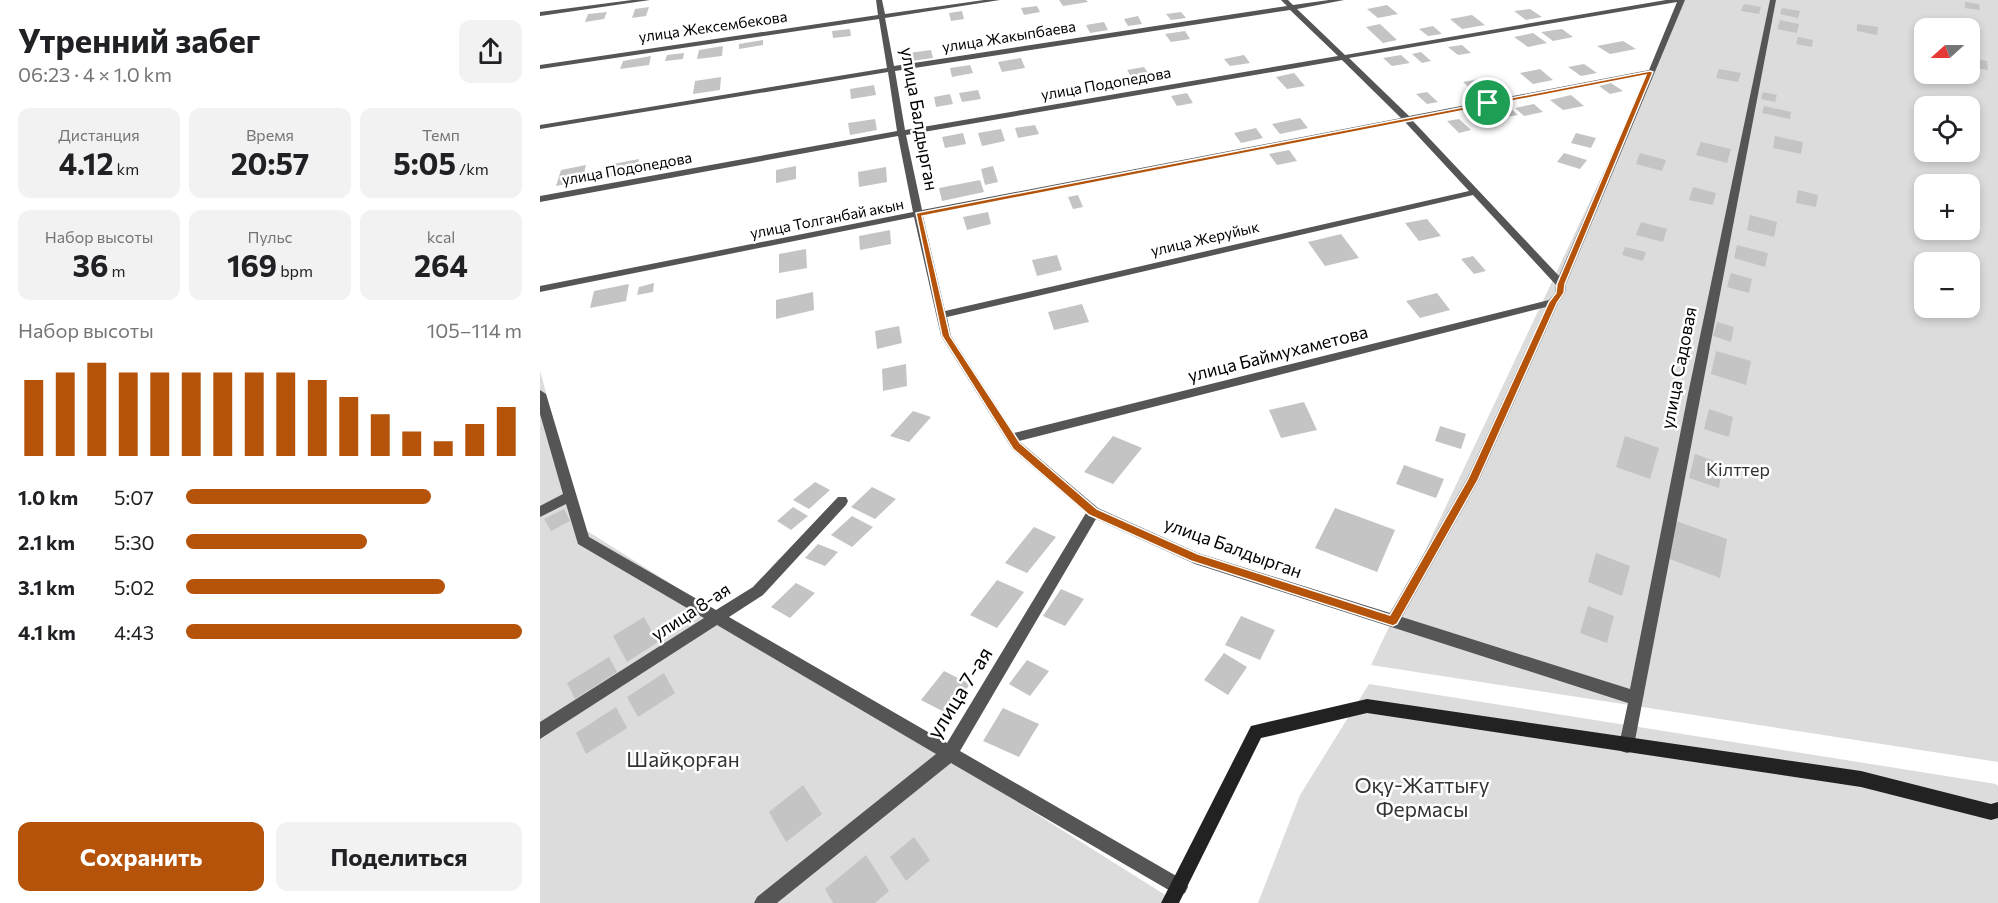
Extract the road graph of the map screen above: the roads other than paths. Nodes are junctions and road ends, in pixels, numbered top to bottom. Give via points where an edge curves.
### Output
1 (647, 0) edge
2 (879, 0) edge
3 (997, 0) edge
4 (1284, 0) edge
5 (1341, 0) edge
6 (1679, 0) edge
7 (1773, 0) edge
8 (1292, 8) junction
9 (540, 14) edge
10 (882, 16) junction
11 (1343, 57) junction
12 (540, 67) edge
13 (891, 69) junction
14 (1650, 72) junction
15 (1406, 118) junction
16 (540, 127) edge
17 (902, 133) junction
18 (1475, 192) junction
19 (540, 199) edge
20 (918, 214) junction
21 (1561, 284) junction
22 (540, 289) edge
23 (1553, 302) junction
24 (942, 315) junction
25 (540, 394) edge
26 (1012, 438) junction
27 (570, 496) junction
28 (842, 501) dead end
29 (540, 512) edge
30 (1093, 512) junction
31 (717, 618) junction
32 (1393, 621) junction
33 (1636, 698) junction
34 (540, 731) edge
35 (1627, 745) junction
36 (949, 754) junction
37 (1998, 810) edge
38 (1179, 887) junction
39 (763, 903) edge
40 (1170, 903) edge

1 - 9 street
2 - 10 street, улица Балдырган
3 - 10 street, улица Жексембекова
4 - 8 street
5 - 8 street, улица Жакыпбаева
6 - 11 street, улица Подопедова
6 - 14 street
7 - 33 street, улица Садовая
8 - 11 street
8 - 13 street, улица Жакыпбаева
10 - 12 street, улица Жексембекова
10 - 13 street, улица Балдырган
11 - 15 street
11 - 17 street, улица Подопедова
13 - 16 street, улица Жакыпбаева
13 - 17 street, улица Балдырган
14 - 15 street, улица Толганбай акын
14 - 21 street
15 - 18 street
15 - 20 street, улица Толганбай акын
17 - 19 street, улица Подопедова
17 - 20 street, улица Балдырган
18 - 21 street
18 - 24 street, улица Жеруйык
20 - 22 street, улица Толганбай акын
20 - 24 street, улица Балдырган
21 - 23 street
23 - 26 street, улица Баймухаметова
23 - 32 street via 1473,480
24 - 26 street, улица Балдырган via 946,336
25 - 27 street
26 - 30 street, улица Балдырган via 1016,446
27 - 29 street
27 - 31 street via 583,540
28 - 31 street, улица 8-ая via 758,591
30 - 32 street, улица Балдырган via 1195,558
30 - 36 street, улица 7-ая
31 - 34 street, улица 8-ая
31 - 36 street
32 - 33 street, улица Балдырган
33 - 35 street, улица Садовая
35 - 37 street via 1861,779 1991,812
35 - 38 street via 1367,706 1256,731
36 - 38 street
36 - 39 street, улица 7-ая
38 - 40 street

